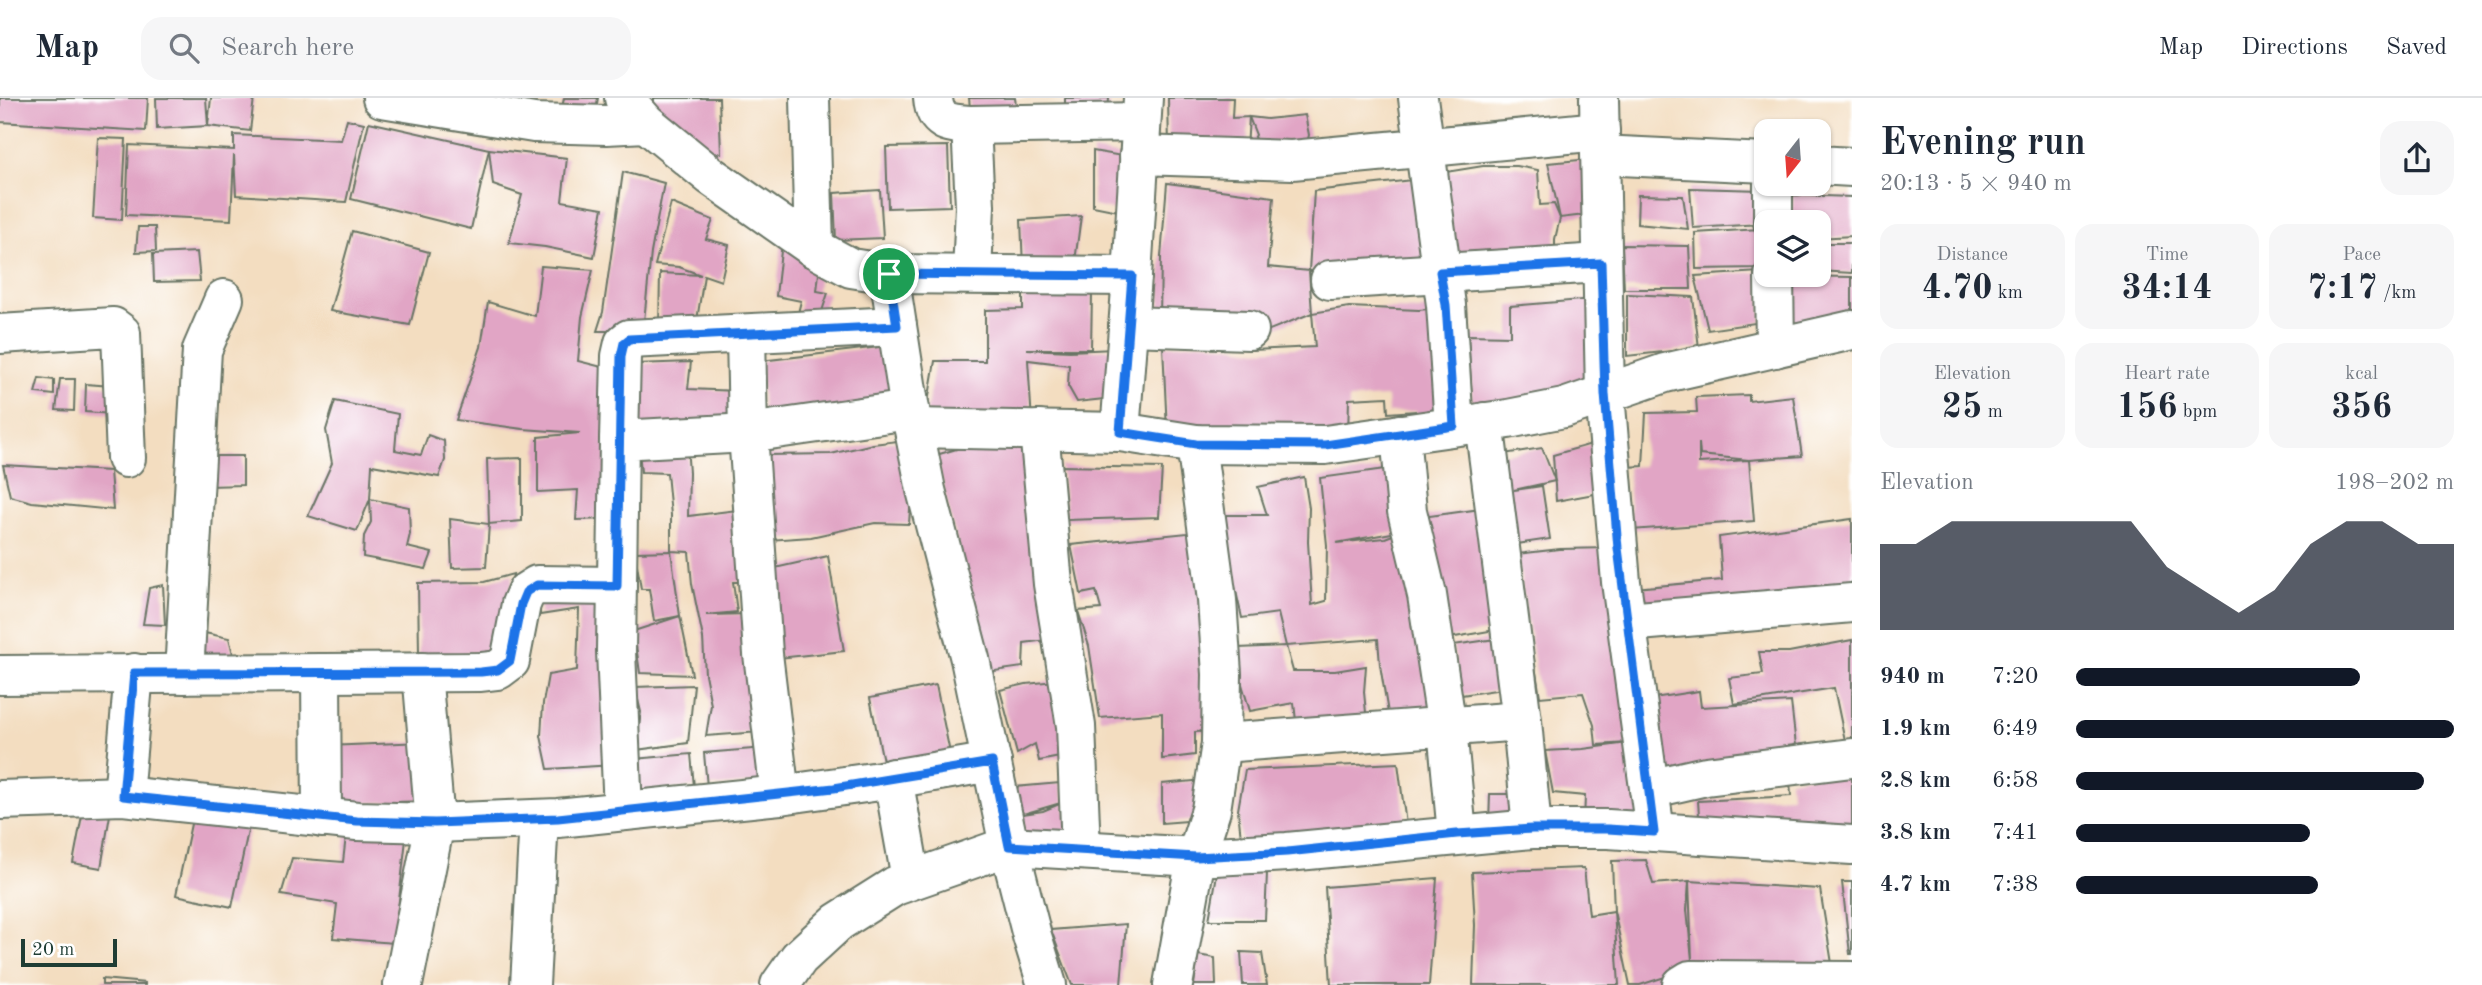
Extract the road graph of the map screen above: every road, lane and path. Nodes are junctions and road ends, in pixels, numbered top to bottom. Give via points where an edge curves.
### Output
1 (382, 98) edge
2 (810, 98) edge
3 (933, 98) edge
4 (1419, 98) edge
5 (636, 110) edge
6 (971, 125) junction
7 (1141, 125) edge
8 (1600, 128) edge
9 (1425, 148) junction
10 (1754, 160) edge
11 (1831, 166) edge
12 (1852, 167) edge
13 (814, 248) junction
14 (1601, 263) junction
15 (1440, 272) junction
16 (889, 274) junction
17 (972, 274) junction
18 (1132, 276) junction
19 (1330, 280) dead end
20 (1774, 287) edge
21 (224, 299) dead end
22 (897, 326) junction
23 (1128, 326) junction
24 (1249, 330) dead end
25 (1852, 330) edge
26 (0, 334) edge
27 (746, 334) junction
28 (1775, 348) junction
29 (1605, 394) junction
30 (912, 419) junction
31 (1469, 424) junction
32 (1039, 430) junction
33 (1120, 432) junction
34 (748, 433) junction
35 (1400, 434) junction
36 (620, 440) junction
37 (1196, 444) junction
38 (125, 458) dead end
39 (617, 586) junction
40 (1852, 603) edge
41 (1627, 622) junction
42 (422, 672) junction
43 (134, 673) junction
44 (321, 673) junction
45 (0, 674) edge
46 (184, 674) junction
47 (1522, 721) junction
48 (1447, 728) junction
49 (1221, 743) junction
50 (1852, 758) edge
51 (992, 762) junction
52 (893, 778) junction
53 (1649, 789) junction
54 (780, 795) junction
55 (123, 796) junction
56 (0, 800) edge
57 (623, 811) junction
58 (322, 818) junction
59 (538, 819) junction
60 (435, 823) junction
61 (1532, 829) junction
62 (1654, 832) junction
63 (1457, 834) junction
64 (1852, 845) edge
65 (1009, 846) junction
66 (1081, 850) junction
67 (1196, 857) junction
68 (911, 880) junction
69 (1852, 981) edge
70 (403, 985) edge
71 (530, 985) edge
72 (780, 985) edge
73 (1047, 985) edge
74 (1174, 985) edge
75 (1682, 985) edge

1 - 5 street via 534,123 606,125
2 - 13 street
3 - 6 street via 939,117 948,123
4 - 9 street
5 - 13 street via 712,176
6 - 7 street
6 - 17 street
7 - 9 street via 1292,160
7 - 18 street
8 - 9 street
8 - 10 street
8 - 14 street
9 - 15 street
11 - 12 street
13 - 16 street via 851,268
14 - 15 street
14 - 29 street
15 - 19 street
15 - 31 street
16 - 17 street
16 - 22 street
17 - 18 street
18 - 23 street
20 - 28 street
21 - 46 street via 202,350
22 - 27 street
22 - 30 street
23 - 24 street
23 - 33 street
25 - 28 street
26 - 38 street via 113,327 121,333
27 - 34 street
27 - 36 street via 629,339 624,343
28 - 29 street via 1665,373
29 - 31 street via 1564,408
29 - 41 street
30 - 32 street
30 - 34 street
30 - 51 street
31 - 35 street
31 - 47 street
32 - 33 street
32 - 66 street via 1053,584 1076,726
33 - 37 street
34 - 36 street
34 - 54 street via 763,654
35 - 37 street via 1325,445
35 - 48 street via 1407,511 1427,595
36 - 39 street
37 - 49 street via 1217,600
39 - 42 street via 537,585 526,592 521,604 510,661 498,670
39 - 57 street
40 - 41 street
41 - 53 street
42 - 44 street
42 - 60 street
43 - 45 street
43 - 46 street
43 - 55 street
44 - 46 street
44 - 58 street
47 - 48 street
47 - 61 street
48 - 49 street
48 - 63 street
49 - 67 street via 1211,810
50 - 53 street via 1706,776
51 - 52 street
51 - 65 street
52 - 54 street
52 - 68 street
53 - 62 street
54 - 57 street
55 - 56 street
55 - 58 street
57 - 59 street
58 - 60 street
59 - 60 street
59 - 71 street
60 - 70 street
61 - 62 street
61 - 63 street
62 - 64 street
63 - 67 street
65 - 66 street
65 - 68 street
65 - 73 street
66 - 67 street
67 - 74 street
68 - 72 street via 838,922 799,958
69 - 75 street via 1690,980

